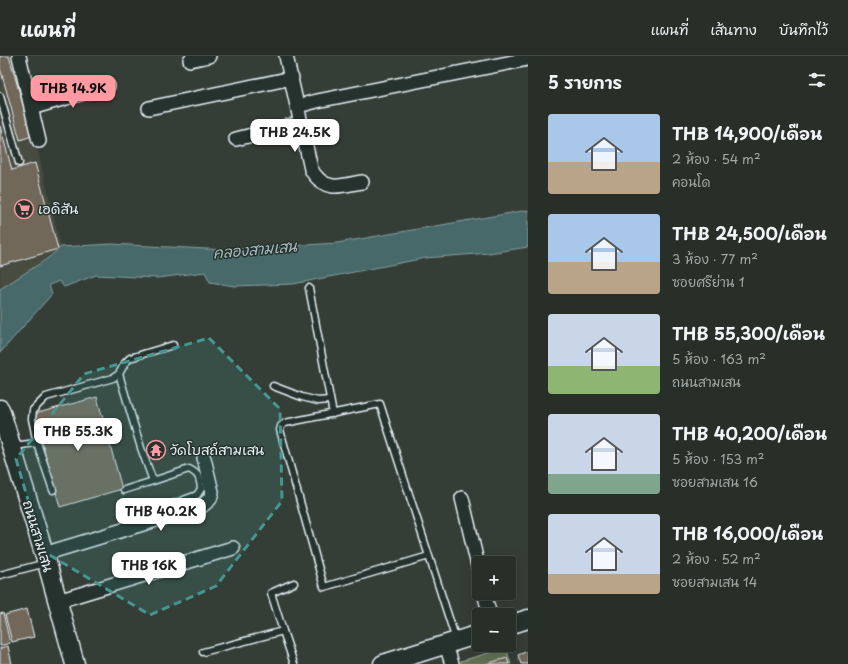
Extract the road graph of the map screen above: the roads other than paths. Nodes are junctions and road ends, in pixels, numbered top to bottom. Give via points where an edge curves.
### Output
1 (18, 56) edge
2 (209, 56) edge
3 (286, 56) edge
4 (528, 59) edge
5 (190, 60) dead end
6 (292, 78) junction
7 (108, 86) dead end
8 (0, 96) edge
9 (298, 106) junction
10 (31, 108) junction
11 (149, 108) dead end
12 (301, 122) junction
13 (236, 139) dead end
14 (39, 141) dead end
15 (19, 163) dead end
16 (362, 182) dead end
17 (309, 288) dead end
18 (173, 345) dead end
19 (120, 374) junction
20 (273, 386) dead end
21 (330, 400) junction
22 (0, 409) edge
23 (333, 414) junction
24 (37, 443) junction
25 (11, 446) junction
26 (204, 458) dead end
27 (153, 481) junction
28 (54, 490) dead end
29 (124, 490) dead end
30 (462, 498) dead end
31 (124, 530) junction
32 (233, 548) dead end
33 (429, 556) junction
34 (476, 556) edge
35 (46, 559) junction
36 (0, 575) edge
37 (294, 583) dead end
38 (58, 601) junction
39 (528, 619) edge
40 (516, 623) edge
41 (283, 631) junction
42 (472, 636) edge
43 (451, 643) junction
44 (203, 652) dead end
45 (75, 664) edge
46 (294, 664) edge
47 (382, 664) edge
48 (452, 664) edge

1 - 10 street
2 - 5 street
3 - 6 street
4 - 9 street
6 - 9 street
6 - 11 street
7 - 10 street
8 - 15 lane
9 - 12 street
10 - 14 street
12 - 13 street
12 - 16 street via 311,169 315,176 332,186
17 - 21 lane
18 - 19 lane via 130,358
19 - 24 lane via 109,380 46,397 33,410 32,419
19 - 27 lane
20 - 21 lane via 308,398
21 - 23 lane
22 - 25 main road, ถนนสามเสน
23 - 33 lane via 380,404
23 - 33 lane via 285,423 280,430 324,587
24 - 25 lane
24 - 28 lane
25 - 35 main road, ถนนสามเสน
26 - 31 street via 212,492 210,499 202,506
27 - 29 lane
27 - 31 lane via 189,469 200,480 201,489 196,495 127,521
30 - 34 street
31 - 35 street
32 - 38 street
33 - 43 lane
35 - 36 lane
35 - 38 main road, ถนนสามเสน
37 - 41 lane via 271,593
38 - 45 main road, ถนนสามเสน
39 - 40 main road
41 - 44 lane
41 - 46 lane
42 - 43 main road
43 - 47 main road
43 - 48 street

